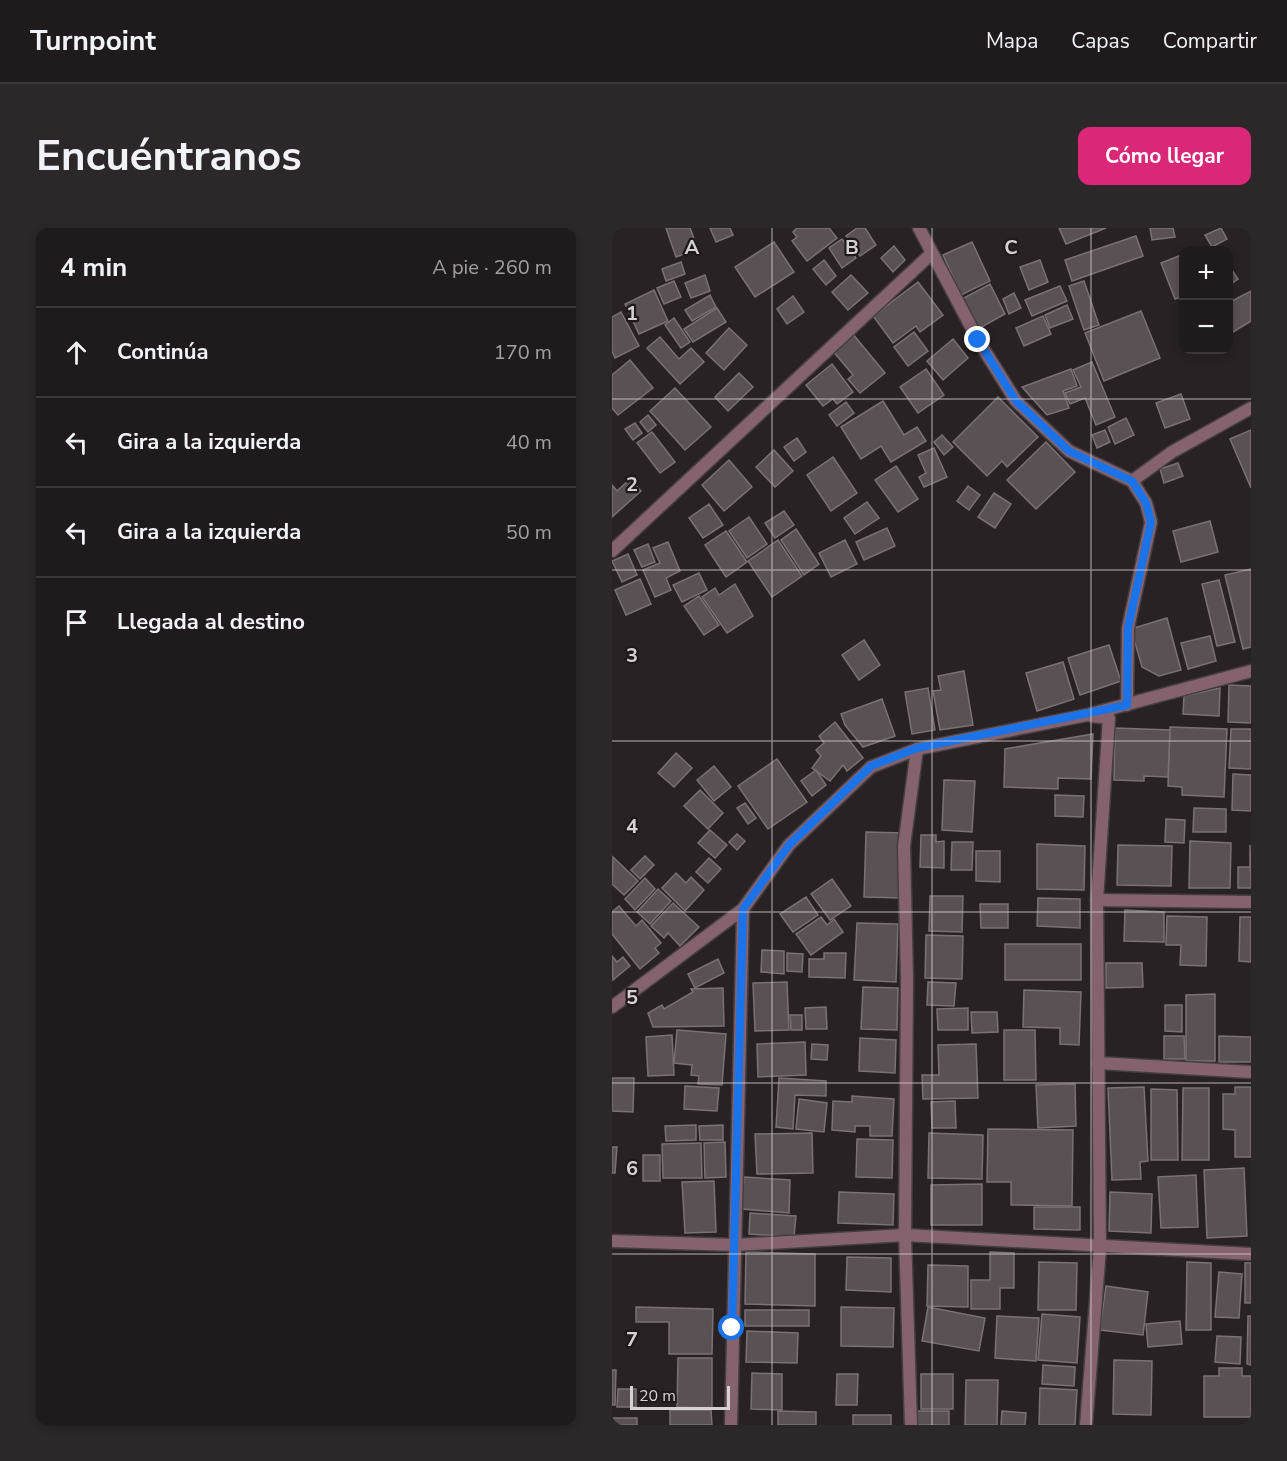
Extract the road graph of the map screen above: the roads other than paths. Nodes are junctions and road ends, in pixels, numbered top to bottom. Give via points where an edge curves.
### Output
1 (919, 228) edge
2 (931, 254) junction
3 (1251, 408) edge
4 (1132, 481) junction
5 (612, 551) edge
6 (1251, 671) edge
7 (1127, 705) junction
8 (1087, 715) junction
9 (917, 748) junction
10 (1096, 900) junction
11 (1251, 902) edge
12 (743, 909) junction
13 (612, 1007) edge
14 (1098, 1063) junction
15 (1251, 1072) edge
16 (905, 1235) junction
17 (612, 1242) edge
18 (735, 1245) junction
19 (1100, 1248) junction
20 (1251, 1254) edge
21 (731, 1425) edge
22 (911, 1425) edge
23 (1086, 1425) edge

1 - 2 street
2 - 4 street via 1016,401 1069,451
2 - 5 street
3 - 4 street via 1172,452
4 - 7 street via 1146,503 1151,522 1128,628
6 - 7 street
7 - 8 street
8 - 9 street
8 - 10 street via 1109,718
9 - 12 street via 871,766 789,845
9 - 16 street via 904,846
10 - 11 street
10 - 14 street
12 - 13 street
12 - 18 street
14 - 15 street
14 - 19 street
16 - 18 street
16 - 19 street
16 - 22 street
17 - 18 street
18 - 21 street
19 - 20 street
19 - 23 street

